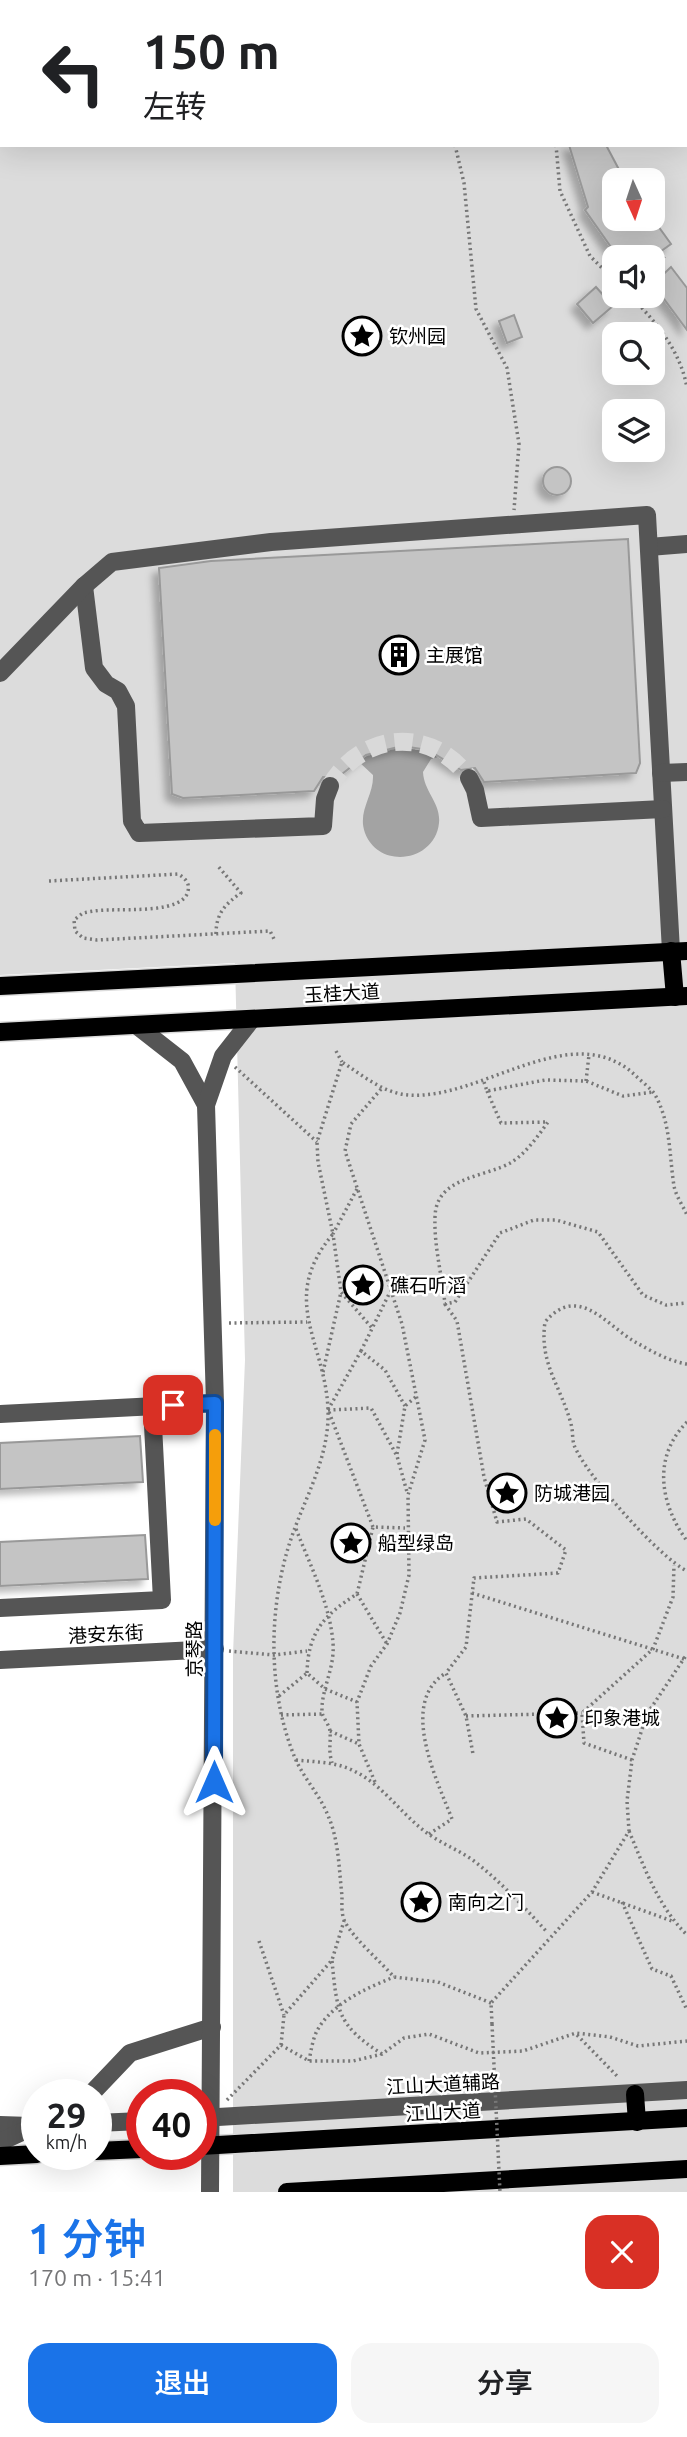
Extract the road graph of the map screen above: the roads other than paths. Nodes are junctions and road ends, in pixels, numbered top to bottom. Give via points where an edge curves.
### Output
1 (687, 544) edge
2 (649, 547) junction
3 (84, 586) junction
4 (0, 673) edge
5 (687, 772) edge
6 (661, 773) junction
7 (469, 778) tunnel mouth
8 (330, 786) tunnel mouth
9 (663, 809) junction
10 (679, 951) edge
11 (0, 986) edge
12 (683, 998) edge
13 (252, 1019) junction
14 (136, 1025) junction
15 (0, 1032) edge
16 (206, 1105) junction
17 (215, 1403) junction
18 (152, 1406) junction
19 (0, 1414) edge
20 (0, 1608) edge
21 (215, 1649) junction
22 (0, 1660) edge
23 (212, 2027) junction
24 (105, 2079) edge
25 (209, 2079) edge
26 (687, 2090) edge
27 (635, 2094) junction
28 (217, 2116) edge
29 (687, 2118) edge
30 (637, 2122) junction
31 (0, 2125) edge
32 (21, 2126) edge
33 (21, 2132) edge
34 (0, 2141) edge
35 (217, 2144) edge
36 (21, 2155) edge
37 (0, 2156) edge
38 (687, 2169) edge
39 (208, 2170) edge
40 (210, 2192) edge
41 (287, 2192) edge

1 - 2 street
2 - 3 street via 647,516 271,542 112,562
2 - 6 street
3 - 4 street
3 - 8 street via 94,668 118,691 126,706 132,821 139,833 323,827
5 - 6 street
6 - 9 street
7 - 9 street via 481,818
9 - 10 street
10 - 11 main road, 玉桂大道
10 - 12 main road
12 - 13 main road, 玉桂大道
13 - 14 main road, 玉桂大道
13 - 16 street via 223,1056
14 - 15 main road, 玉桂大道
14 - 16 street via 183,1061
16 - 17 street, 京琴路
17 - 18 street
17 - 21 street, 京琴路
18 - 19 street
18 - 20 street via 162,1600
21 - 22 street, 港安东街
21 - 23 street, 京琴路
23 - 24 street via 130,2053
23 - 25 street, 京琴路
26 - 27 street, 江山大道辅路
27 - 28 street, 江山大道辅路
27 - 30 main road
29 - 30 main road, 江山大道
30 - 35 main road, 江山大道
31 - 32 street
33 - 34 street
36 - 37 main road
38 - 41 main road
39 - 40 street, 京琴路

